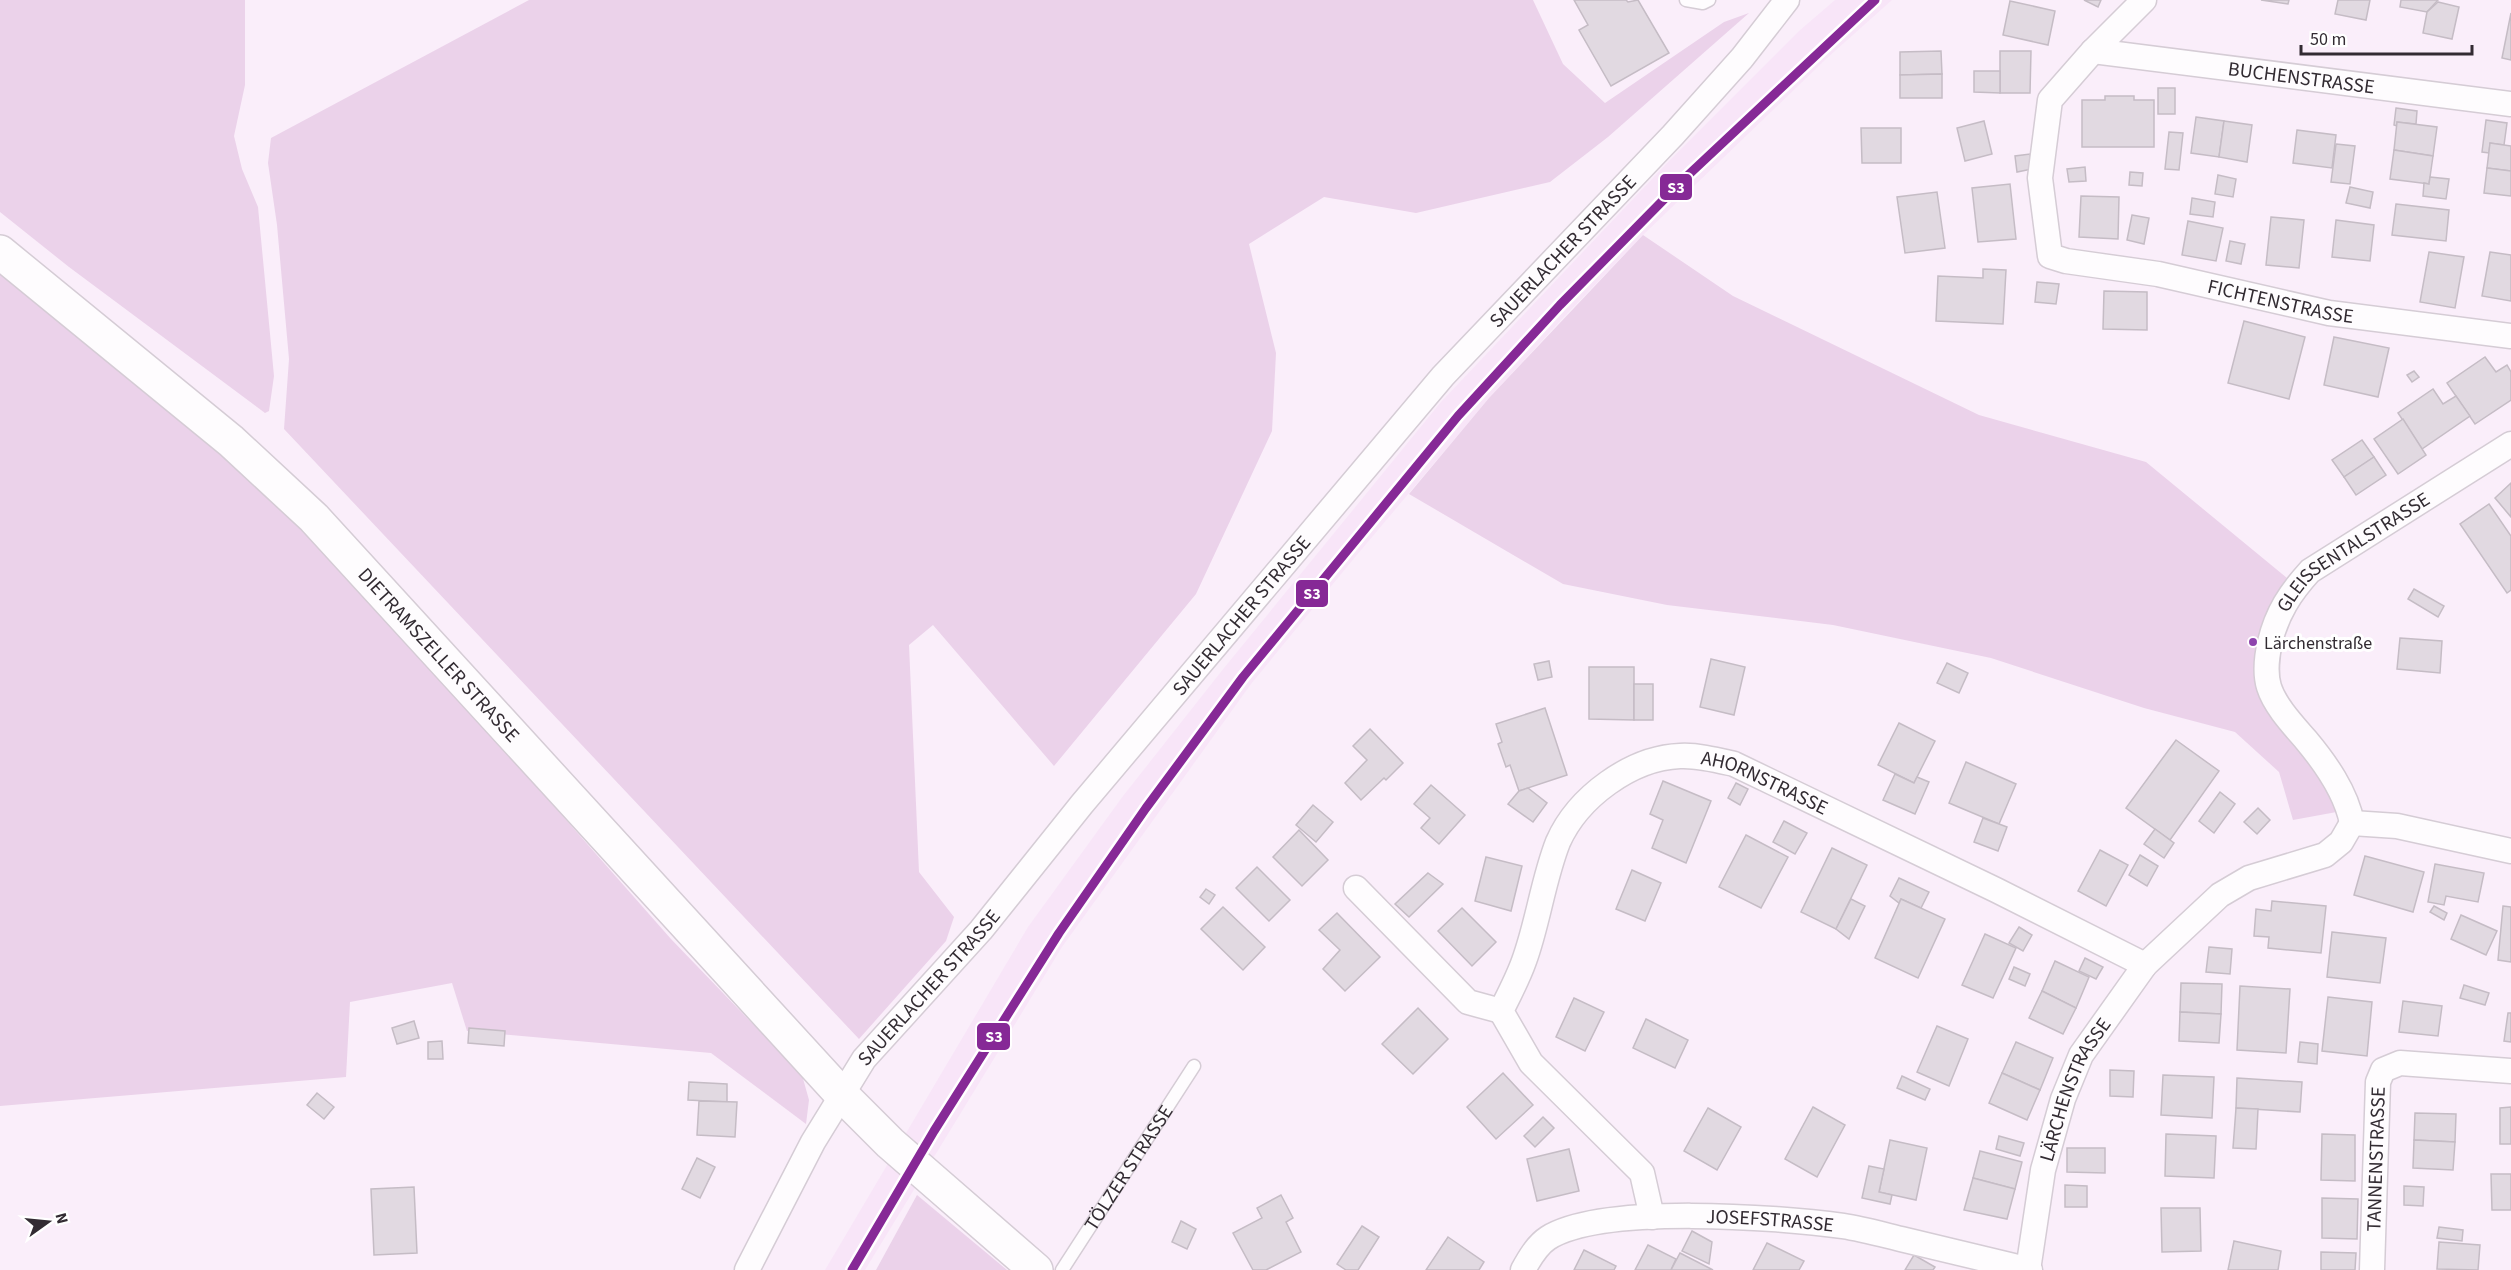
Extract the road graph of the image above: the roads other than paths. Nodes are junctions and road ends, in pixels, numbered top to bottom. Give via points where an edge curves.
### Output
1 (1686, 0) edge
2 (1709, 0) edge
3 (1787, 0) edge
4 (2144, 0) edge
5 (2093, 51) junction
6 (2511, 104) edge
7 (0, 252) edge
8 (2511, 336) edge
9 (2511, 444) edge
10 (2352, 823) junction
11 (2511, 851) edge
12 (1356, 888) dead end
13 (2145, 965) junction
14 (1501, 1011) junction
15 (1194, 1066) dead end
16 (2511, 1071) edge
17 (842, 1095) junction
18 (1652, 1217) junction
19 (747, 1270) edge
20 (1036, 1270) edge
21 (1062, 1270) edge
22 (1523, 1270) edge
23 (2029, 1270) edge
24 (2372, 1270) edge

1 - 2 lane
3 - 17 street, SAUERLACHER STRASSE via 1674,135 1443,376 1082,804 981,930 864,1059
4 - 5 street
5 - 6 street, BUCHENSTRASSE
5 - 8 street, FICHTENSTRASSE via 2050,100 2040,178 2050,256 2158,274 2329,313
7 - 17 main road, DIETRAMSZELLER STRASSE via 231,441 314,518
9 - 10 street, GLEISSENTALSTRASSE via 2310,571 2288,597 2275,622 2267,654 2269,687 2287,718 2336,782 2349,807
10 - 11 street via 2397,826
10 - 13 street, LÄRCHENSTRASSE via 2341,842 2325,855 2249,878 2220,895
12 - 14 street via 1468,1002
13 - 14 street, AHORNSTRASSE via 1734,764 1679,756 1639,765 1616,777 1590,797 1572,820 1559,841 1524,962
13 - 23 street, LÄRCHENSTRASSE via 2081,1055 2063,1099 2043,1170
14 - 18 street via 1531,1063 1642,1173
15 - 21 lane, TÖLZER STRASSE
16 - 24 street, TANNENSTRASSE via 2400,1063 2383,1070 2378,1082
17 - 19 street, SAUERLACHER STRASSE via 813,1142
17 - 20 main road via 954,1201
18 - 22 street, JOSEFSTRASSE via 1574,1228 1548,1239
18 - 23 street, JOSEFSTRASSE via 1746,1217 1844,1226

